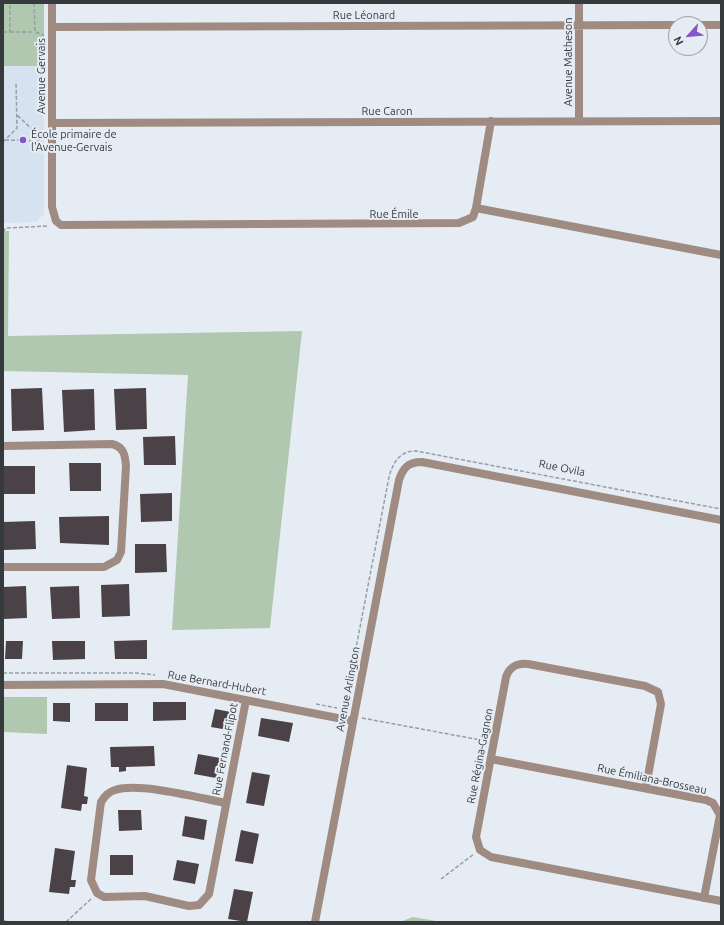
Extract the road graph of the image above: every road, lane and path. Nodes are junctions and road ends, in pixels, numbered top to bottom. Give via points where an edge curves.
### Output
1 (10, 3) edge
2 (34, 3) edge
3 (52, 3) edge
4 (579, 3) edge
5 (579, 25) junction
6 (668, 25) edge
7 (708, 25) edge
8 (721, 25) edge
9 (52, 27) junction
10 (3, 32) edge
11 (10, 32) junction
12 (35, 32) junction
13 (52, 36) junction
14 (16, 82) dead end
15 (17, 115) junction
16 (491, 121) junction
17 (579, 121) junction
18 (721, 121) edge
19 (52, 123) junction
20 (6, 140) junction
21 (3, 142) edge
22 (476, 208) junction
23 (56, 221) junction
24 (3, 232) edge
25 (721, 255) edge
26 (3, 446) edge
27 (400, 456) joint
28 (411, 463) joint
29 (721, 509) edge
30 (721, 520) edge
31 (3, 567) edge
32 (3, 685) edge
33 (246, 700) junction
34 (344, 711) dead end
35 (362, 717) dead end
36 (353, 721) junction
37 (486, 741) dead end
38 (491, 759) junction
39 (646, 787) junction
40 (226, 803) junction
41 (474, 854) dead end
42 (441, 879) dead end
43 (92, 898) dead end
44 (704, 898) junction
45 (721, 901) edge
46 (3, 920) edge
47 (14, 922) edge
48 (66, 922) edge
49 (315, 922) edge

1 - 11 path
2 - 12 path
3 - 9 street, Avenue Gervais
4 - 5 street, Avenue Matheson
5 - 6 street, Rue Léonard
5 - 9 street, Rue Léonard
5 - 17 street, Avenue Matheson
7 - 8 street
9 - 13 street, Avenue Gervais
10 - 11 path
11 - 12 path
12 - 13 path
13 - 19 street, Avenue Gervais
14 - 15 path
15 - 20 path via 17,128
15 - 20 path via 40,137 40,141
16 - 17 street, Rue Caron
16 - 19 street, Rue Caron
16 - 22 street
17 - 18 street, Rue Caron
19 - 23 street, Avenue Gervais via 52,207
20 - 21 path
22 - 23 street, Rue Émile via 473,217 466,221 448,224 68,226
22 - 25 street
23 - 24 path via 49,226 6,228
26 - 31 street via 112,444 125,453 126,466 121,552 117,560 104,567
27 - 29 path, Rue Ovila via 416,450
27 - 34 path, Avenue Arlington via 392,465 389,477
28 - 30 street, Rue Ovila via 428,463
28 - 36 street, Avenue Arlington via 404,468 399,480
32 - 33 street, Rue Bernard-Hubert via 163,684
33 - 36 street, Rue Bernard-Hubert
33 - 40 street, Rue Fernand-Flipot
35 - 37 path
36 - 49 street, Avenue Arlington
38 - 39 street, Rue Émiliana-Brosseau
38 - 39 street, Rue Régina-Gagnon via 508,670 521,664 544,667 645,686 658,692 661,704
38 - 44 street, Rue Régina-Gagnon via 476,837 476,844 484,854
39 - 44 street, Rue Émiliana-Brosseau via 706,800 713,803 717,809 720,815 719,822
40 - 40 street, Rue Fernand-Flipot via 209,894 199,905 189,906 145,896 104,897 97,893 90,880 101,802 105,795 121,788 158,790
41 - 42 path
43 - 48 path
44 - 45 street, Rue Régina-Gagnon
46 - 47 path

